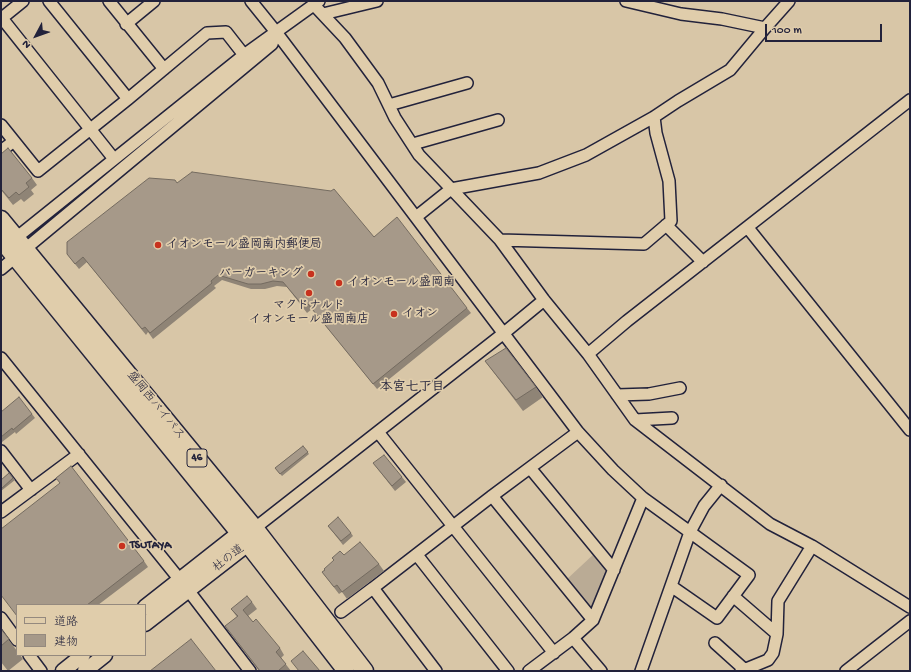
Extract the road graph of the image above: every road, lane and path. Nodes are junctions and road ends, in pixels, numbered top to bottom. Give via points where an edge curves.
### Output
1 (23, 1) edge
2 (49, 1) edge
3 (109, 1) edge
4 (154, 1) edge
5 (251, 1) edge
6 (377, 1) edge
7 (626, 1) edge
8 (789, 1) edge
9 (316, 3) edge
10 (349, 4) edge
11 (322, 14) junction
12 (1, 18) edge
13 (126, 24) junction
14 (765, 28) junction
15 (276, 32) junction
16 (244, 55) junction
17 (164, 69) junction
18 (467, 83) dead end
19 (128, 99) junction
20 (910, 100) edge
21 (389, 104) junction
22 (190, 112) junction
23 (654, 117) junction
24 (498, 120) dead end
25 (1, 125) edge
26 (91, 129) junction
27 (14, 141) junction
28 (413, 144) junction
29 (132, 145) junction
30 (1, 151) edge
31 (114, 159) junction
32 (451, 189) junction
33 (416, 217) junction
34 (1, 219) edge
35 (666, 225) junction
36 (748, 228) junction
37 (500, 240) junction
38 (11, 246) edge
39 (703, 262) junction
40 (1, 269) edge
41 (544, 300) junction
42 (504, 333) junction
43 (588, 354) junction
44 (1, 358) edge
45 (680, 388) dead end
46 (617, 395) junction
47 (672, 418) dead end
48 (635, 420) junction
49 (910, 430) edge
50 (378, 432) junction
51 (578, 432) junction
52 (1, 451) edge
53 (79, 454) junction
54 (530, 468) junction
55 (721, 485) junction
56 (31, 490) junction
57 (492, 496) junction
58 (643, 498) junction
59 (1, 512) edge
60 (452, 527) junction
61 (255, 528) junction
62 (690, 532) junction
63 (243, 539) junction
64 (812, 546) junction
65 (417, 555) junction
66 (614, 570) junction
67 (184, 585) junction
68 (672, 586) junction
69 (373, 588) junction
70 (733, 596) junction
71 (146, 606) edge
72 (910, 606) edge
73 (341, 612) dead end
74 (1, 618) edge
75 (593, 620) junction
76 (910, 621) edge
77 (146, 623) edge
78 (777, 634) junction
79 (573, 638) junction
80 (16, 639) edge
81 (715, 643) dead end
82 (554, 653) junction
83 (30, 656) edge
84 (82, 656) edge
85 (104, 656) edge
86 (743, 670) edge
87 (41, 671) edge
88 (63, 671) edge
89 (85, 671) edge
90 (250, 671) edge
91 (346, 671) edge
92 (365, 671) edge
93 (436, 671) edge
94 (508, 671) edge
95 (529, 671) edge
96 (601, 671) edge
97 (641, 671) edge
98 (846, 671) edge

1 - 12 street
2 - 19 street
3 - 13 street
4 - 13 street
5 - 15 street
6 - 10 street
7 - 14 street via 681,14
8 - 14 street
9 - 11 street
9 - 15 street
10 - 11 street
11 - 21 street via 345,38 378,83
12 - 26 street
13 - 17 street
14 - 23 street via 730,70
15 - 16 street
15 - 22 street via 272,44
15 - 33 street
16 - 17 street via 226,32 207,33
16 - 29 street
17 - 19 street
18 - 21 street
19 - 26 street
20 - 36 street
21 - 28 street via 395,118
22 - 29 street via 182,112 152,137
22 - 38 street
23 - 32 street via 586,155 539,173
23 - 35 street via 668,182 671,221
24 - 28 street
25 - 27 street
26 - 27 street via 38,171
26 - 31 street
27 - 30 street
28 - 32 street via 419,155
29 - 31 street
31 - 38 street
32 - 33 street
32 - 37 street
33 - 42 street
34 - 38 highway, 盛岡西バイパス / 46
35 - 37 street via 644,244
35 - 39 street
36 - 39 street
36 - 49 street
37 - 41 street
38 - 40 street
38 - 61 highway, 盛岡西バイパス / 46
38 - 63 highway, 盛岡西バイパス / 46
39 - 43 street
41 - 42 street
41 - 43 street
42 - 50 street
42 - 51 street
43 - 46 street
44 - 53 street
45 - 46 street via 649,394
46 - 48 street
47 - 48 street
48 - 55 street
50 - 60 street
50 - 61 street
51 - 54 street
51 - 58 street
52 - 56 street
53 - 56 street
53 - 67 street
54 - 57 street
54 - 66 street
55 - 62 street via 704,506
55 - 64 street via 770,524
56 - 59 street
57 - 60 street
57 - 75 street
58 - 62 street
58 - 66 street
60 - 65 street
60 - 82 street
61 - 63 main road, 杜の道
61 - 92 highway, 盛岡西バイパス / 46
62 - 68 street
62 - 70 street via 748,575
63 - 67 main road, 杜の道
63 - 91 highway, 盛岡西バイパス / 46
64 - 72 street
64 - 78 street via 778,601
65 - 69 street
65 - 94 street
66 - 75 street
67 - 71 main road, 杜の道
67 - 77 main road, 杜の道
67 - 90 street
68 - 70 street via 717,618
68 - 97 street
69 - 73 street
69 - 93 street
70 - 78 street
74 - 80 street
75 - 79 street
76 - 98 street
78 - 86 street via 773,653 768,660
79 - 82 street
79 - 96 street
81 - 86 street
82 - 95 street
83 - 87 street
84 - 88 main road
85 - 89 main road

